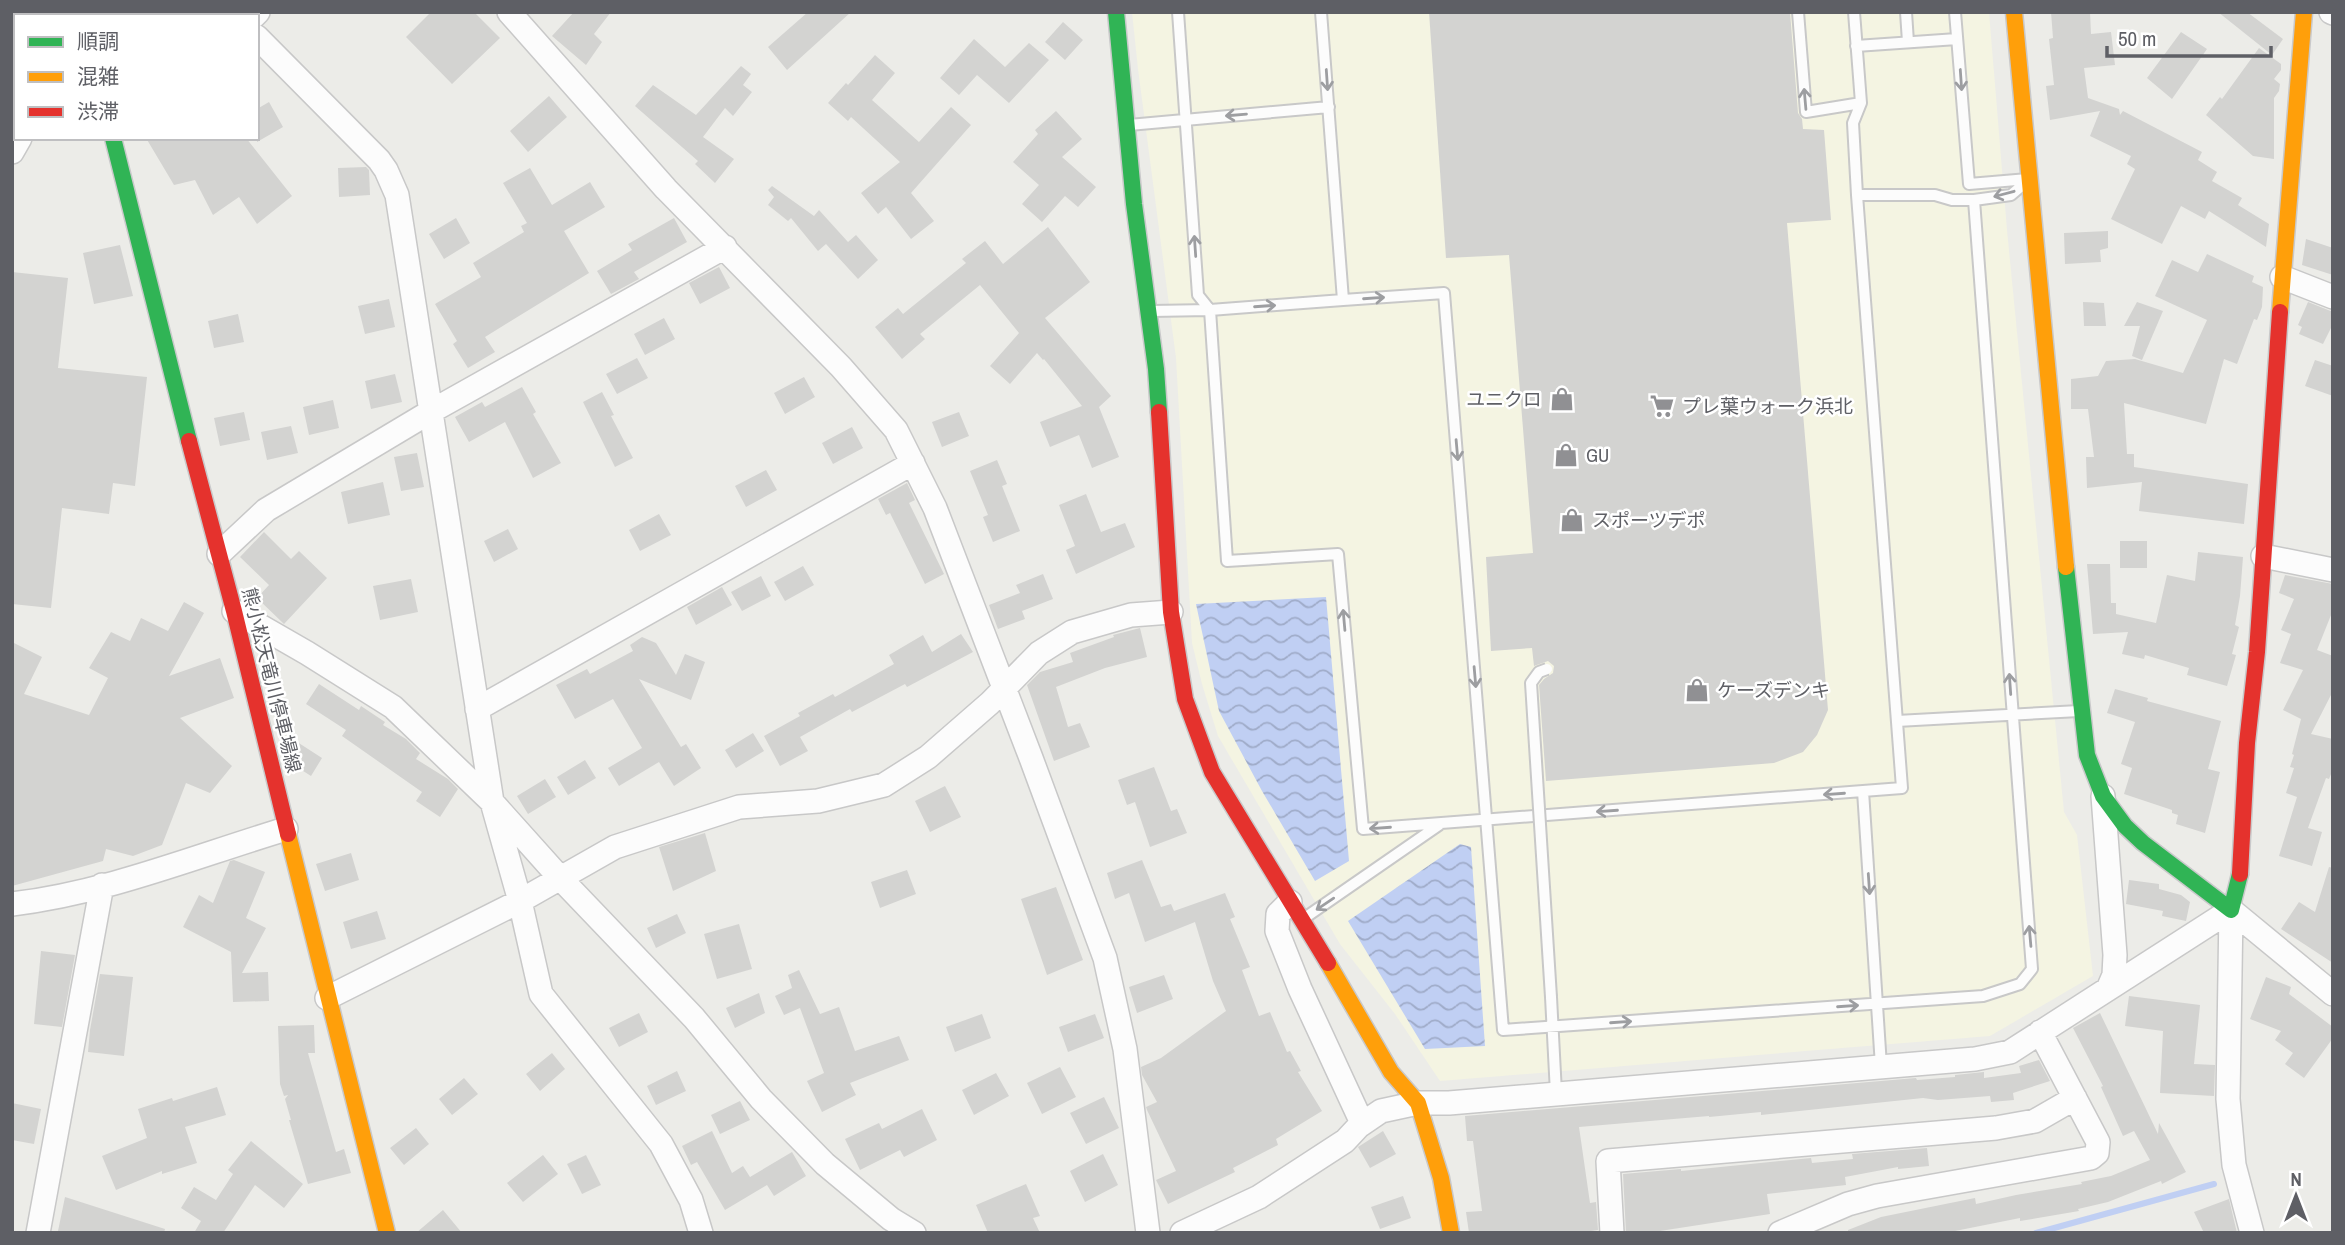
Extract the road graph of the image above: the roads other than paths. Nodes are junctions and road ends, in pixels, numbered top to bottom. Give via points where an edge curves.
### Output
1 (509, 12) edge
2 (1116, 12) edge
3 (1178, 12) edge
4 (1321, 12) edge
5 (1798, 12) edge
6 (1854, 12) edge
7 (1906, 12) edge
8 (1955, 12) edge
9 (2014, 12) edge
10 (2304, 12) edge
11 (259, 39) edge
12 (1958, 39) junction
13 (1908, 42) junction
14 (1856, 46) junction
15 (1861, 103) junction
16 (1329, 107) junction
17 (1185, 120) junction
18 (1126, 125) junction
19 (115, 140) edge
20 (2029, 179) junction
21 (1857, 195) junction
22 (1974, 200) junction
23 (724, 247) junction
24 (2282, 277) junction
25 (2333, 297) edge
26 (1343, 300) junction
27 (1210, 310) junction
28 (1148, 311) junction
29 (430, 412) junction
30 (913, 463) junction
31 (219, 554) junction
32 (2263, 556) junction
33 (2333, 570) edge
34 (234, 611) junction
35 (1171, 612) junction
36 (1547, 670) dead end
37 (1004, 689) junction
38 (477, 709) junction
39 (2081, 711) junction
40 (2012, 716) junction
41 (1897, 722) junction
42 (1863, 791) junction
43 (2103, 796) junction
44 (492, 802) junction
45 (1486, 821) junction
46 (1442, 824) junction
47 (286, 829) junction
48 (561, 879) junction
49 (102, 885) junction
50 (520, 901) junction
51 (12, 904) edge
52 (2231, 910) junction
53 (1296, 911) junction
54 (2108, 989) junction
55 (2333, 994) edge
56 (327, 998) junction
57 (1877, 1004) junction
58 (1553, 1027) junction
59 (2040, 1032) junction
60 (1881, 1066) junction
61 (1556, 1093) junction
62 (2075, 1098) junction
63 (1418, 1103) junction
64 (1362, 1123) junction
65 (38, 1233) edge
66 (387, 1233) edge
67 (701, 1233) edge
68 (914, 1233) edge
69 (1148, 1233) edge
70 (1182, 1233) edge
71 (1451, 1233) edge
72 (1612, 1233) edge
73 (1780, 1233) edge
74 (2252, 1233) edge

1 - 23 street via 666,189
2 - 18 street
3 - 17 lane
4 -> 16 lane
15 -> 5 lane via 1806,112
6 - 14 lane
7 - 13 lane
8 - 12 lane
9 - 20 street
10 - 24 street
11 - 29 street via 386,170 397,195
12 - 13 lane
12 -> 20 lane via 1969,184
13 - 14 lane
14 - 15 lane
15 - 21 lane via 1853,123
16 -> 17 lane
16 - 26 lane
17 - 18 lane
27 -> 17 lane via 1198,295
18 - 28 street
19 - 31 street, 熊小松天竜川停車場線
20 -> 22 lane via 2011,195
20 - 39 street
21 - 22 lane
21 - 41 lane
40 -> 22 lane
23 - 29 street
23 - 30 street via 896,429
24 - 25 street
24 - 32 street
27 -> 26 lane
26 -> 45 lane via 1444,293
27 - 28 lane
46 -> 27 lane via 1363,829 1338,554 1227,561
28 - 35 street via 1156,369
29 - 31 street via 266,510
29 - 38 street
30 - 37 street via 935,508
30 - 38 street
31 - 34 street, 熊小松天竜川停車場線
32 - 33 street
32 - 52 street via 2240,881
34 - 44 street via 393,707
34 - 47 street, 熊小松天竜川停車場線
35 - 37 street via 1131,615 1072,632 1038,653
35 - 53 street via 1185,699 1212,772
36 - 58 lane, bridge via 1531,683
37 - 48 street via 928,757 884,785 818,801 739,807 615,846
37 - 69 street via 1105,958 1125,1049
38 - 44 street
39 - 40 lane
39 - 43 street via 2090,768
40 - 41 lane
57 -> 40 lane via 1983,996 2021,984 2032,970
41 - 42 lane via 1902,788
42 -> 45 lane
42 -> 57 lane
43 - 52 street via 2143,843
43 - 54 street via 2115,955
44 - 48 street
44 - 50 street
45 - 46 lane
45 - 58 lane via 1503,1030
46 -> 53 lane
47 - 49 street
47 - 56 street, 熊小松天竜川停車場線
48 - 50 street
48 - 68 street via 816,1155
49 - 51 street
49 - 65 street
50 - 56 street
50 - 67 street via 541,994 661,1144 691,1200
52 - 54 street
52 - 55 street
52 - 74 street via 2228,1099 2234,1165
53 - 63 street via 1391,1072
53 - 64 street via 1279,914 1277,930
54 - 59 street
56 - 66 street, 熊小松天竜川停車場線
58 -> 57 lane
57 - 60 lane
58 - 61 lane
59 - 60 street via 1996,1056
59 - 62 street
60 - 61 street
61 - 63 street
62 - 72 street via 2035,1121 1996,1128 1608,1161
62 - 73 street via 2098,1143 2091,1158 1877,1196
63 - 64 street via 1381,1111
63 - 71 street via 1441,1178
64 - 70 street via 1345,1141 1259,1197

